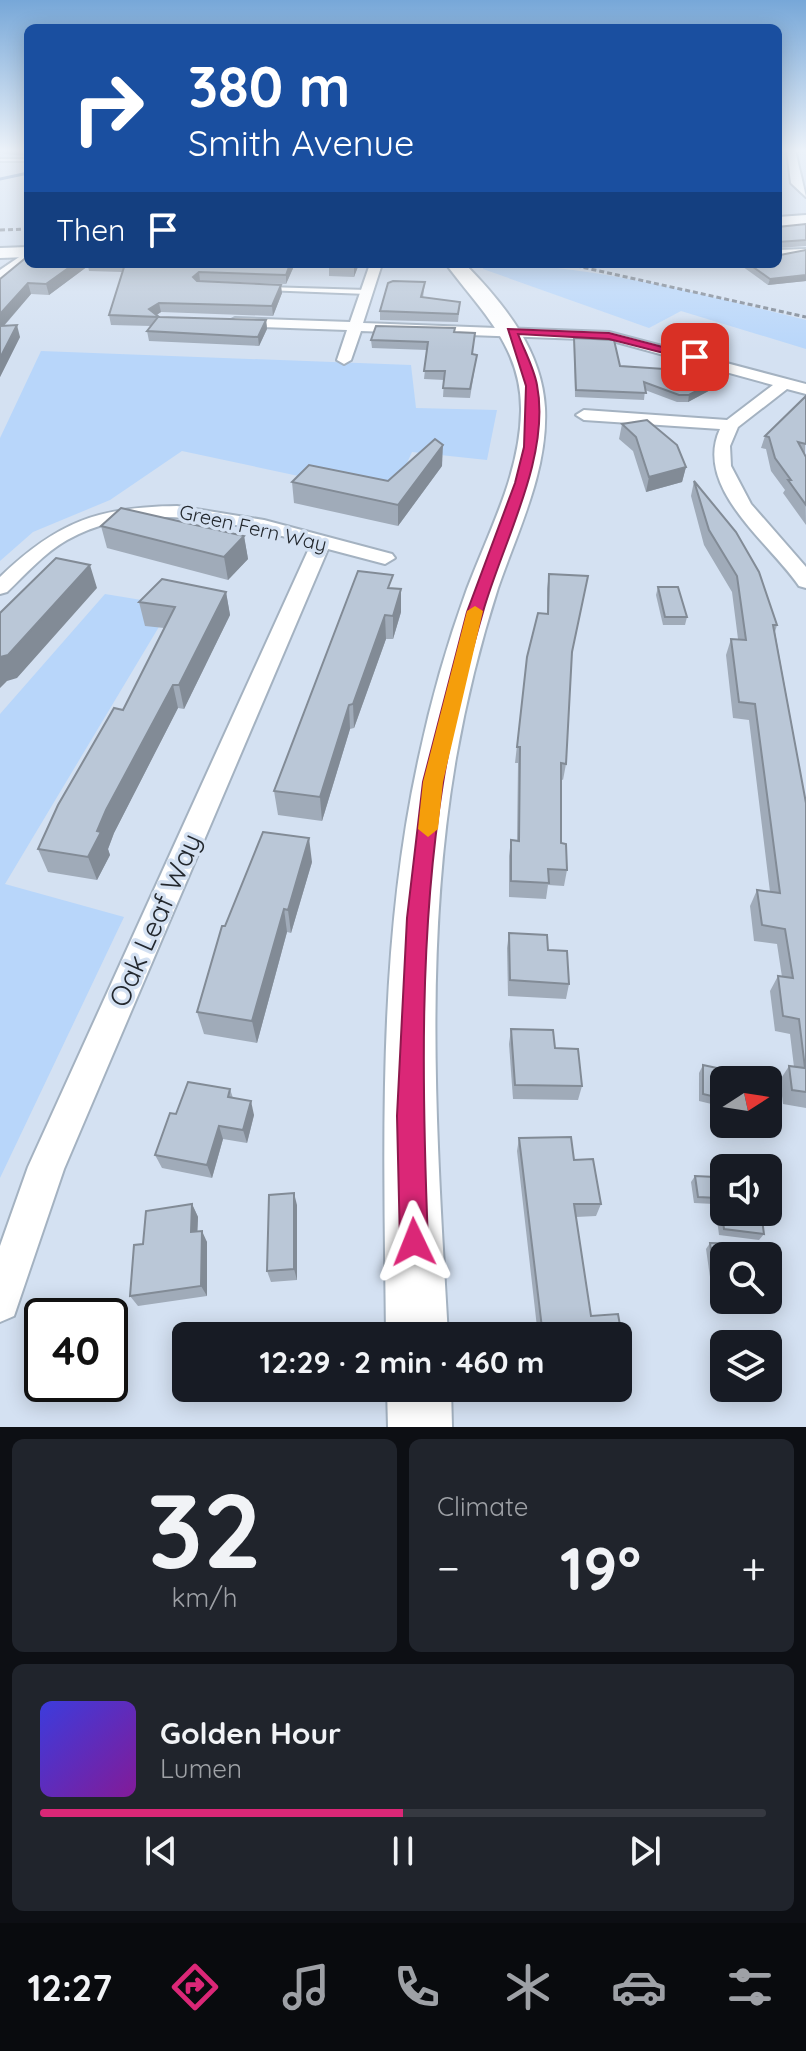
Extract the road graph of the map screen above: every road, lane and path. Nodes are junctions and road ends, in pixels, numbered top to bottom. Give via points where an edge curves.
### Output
1 (806, 220) edge
2 (782, 222) edge
3 (806, 252) edge
4 (0, 253) edge
5 (24, 254) edge
6 (782, 254) edge
7 (24, 257) edge
8 (375, 268) edge
9 (458, 268) edge
10 (0, 276) edge
11 (261, 288) edge
12 (367, 292) junction
13 (221, 321) edge
14 (356, 327) junction
15 (511, 331) junction
16 (344, 360) dead end
17 (785, 383) junction
18 (806, 389) edge
19 (584, 415) dead end
20 (731, 425) junction
21 (321, 543) junction
22 (385, 558) dead end
23 (806, 582) edge
24 (0, 588) edge
25 (0, 1302) edge
26 (417, 1322) edge
27 (419, 1402) edge
28 (420, 1427) edge

1 - 2 street
3 - 6 street
4 - 5 street
7 - 10 street
8 - 12 street
9 - 15 street
11 - 12 lane
12 - 14 street
13 - 14 street
14 - 15 street
14 - 16 street
15 - 17 street via 635,341
15 - 26 street via 531,386 530,447 454,691 433,782 418,918 410,1116
17 - 18 street
17 - 20 street
19 - 20 street
20 - 23 street via 721,448 723,475
21 - 22 street, Green Fern Way
21 - 24 street, Green Fern Way via 197,513 130,511 61,535
21 - 25 street, Oak Leaf Way via 46,1167
27 - 28 street

